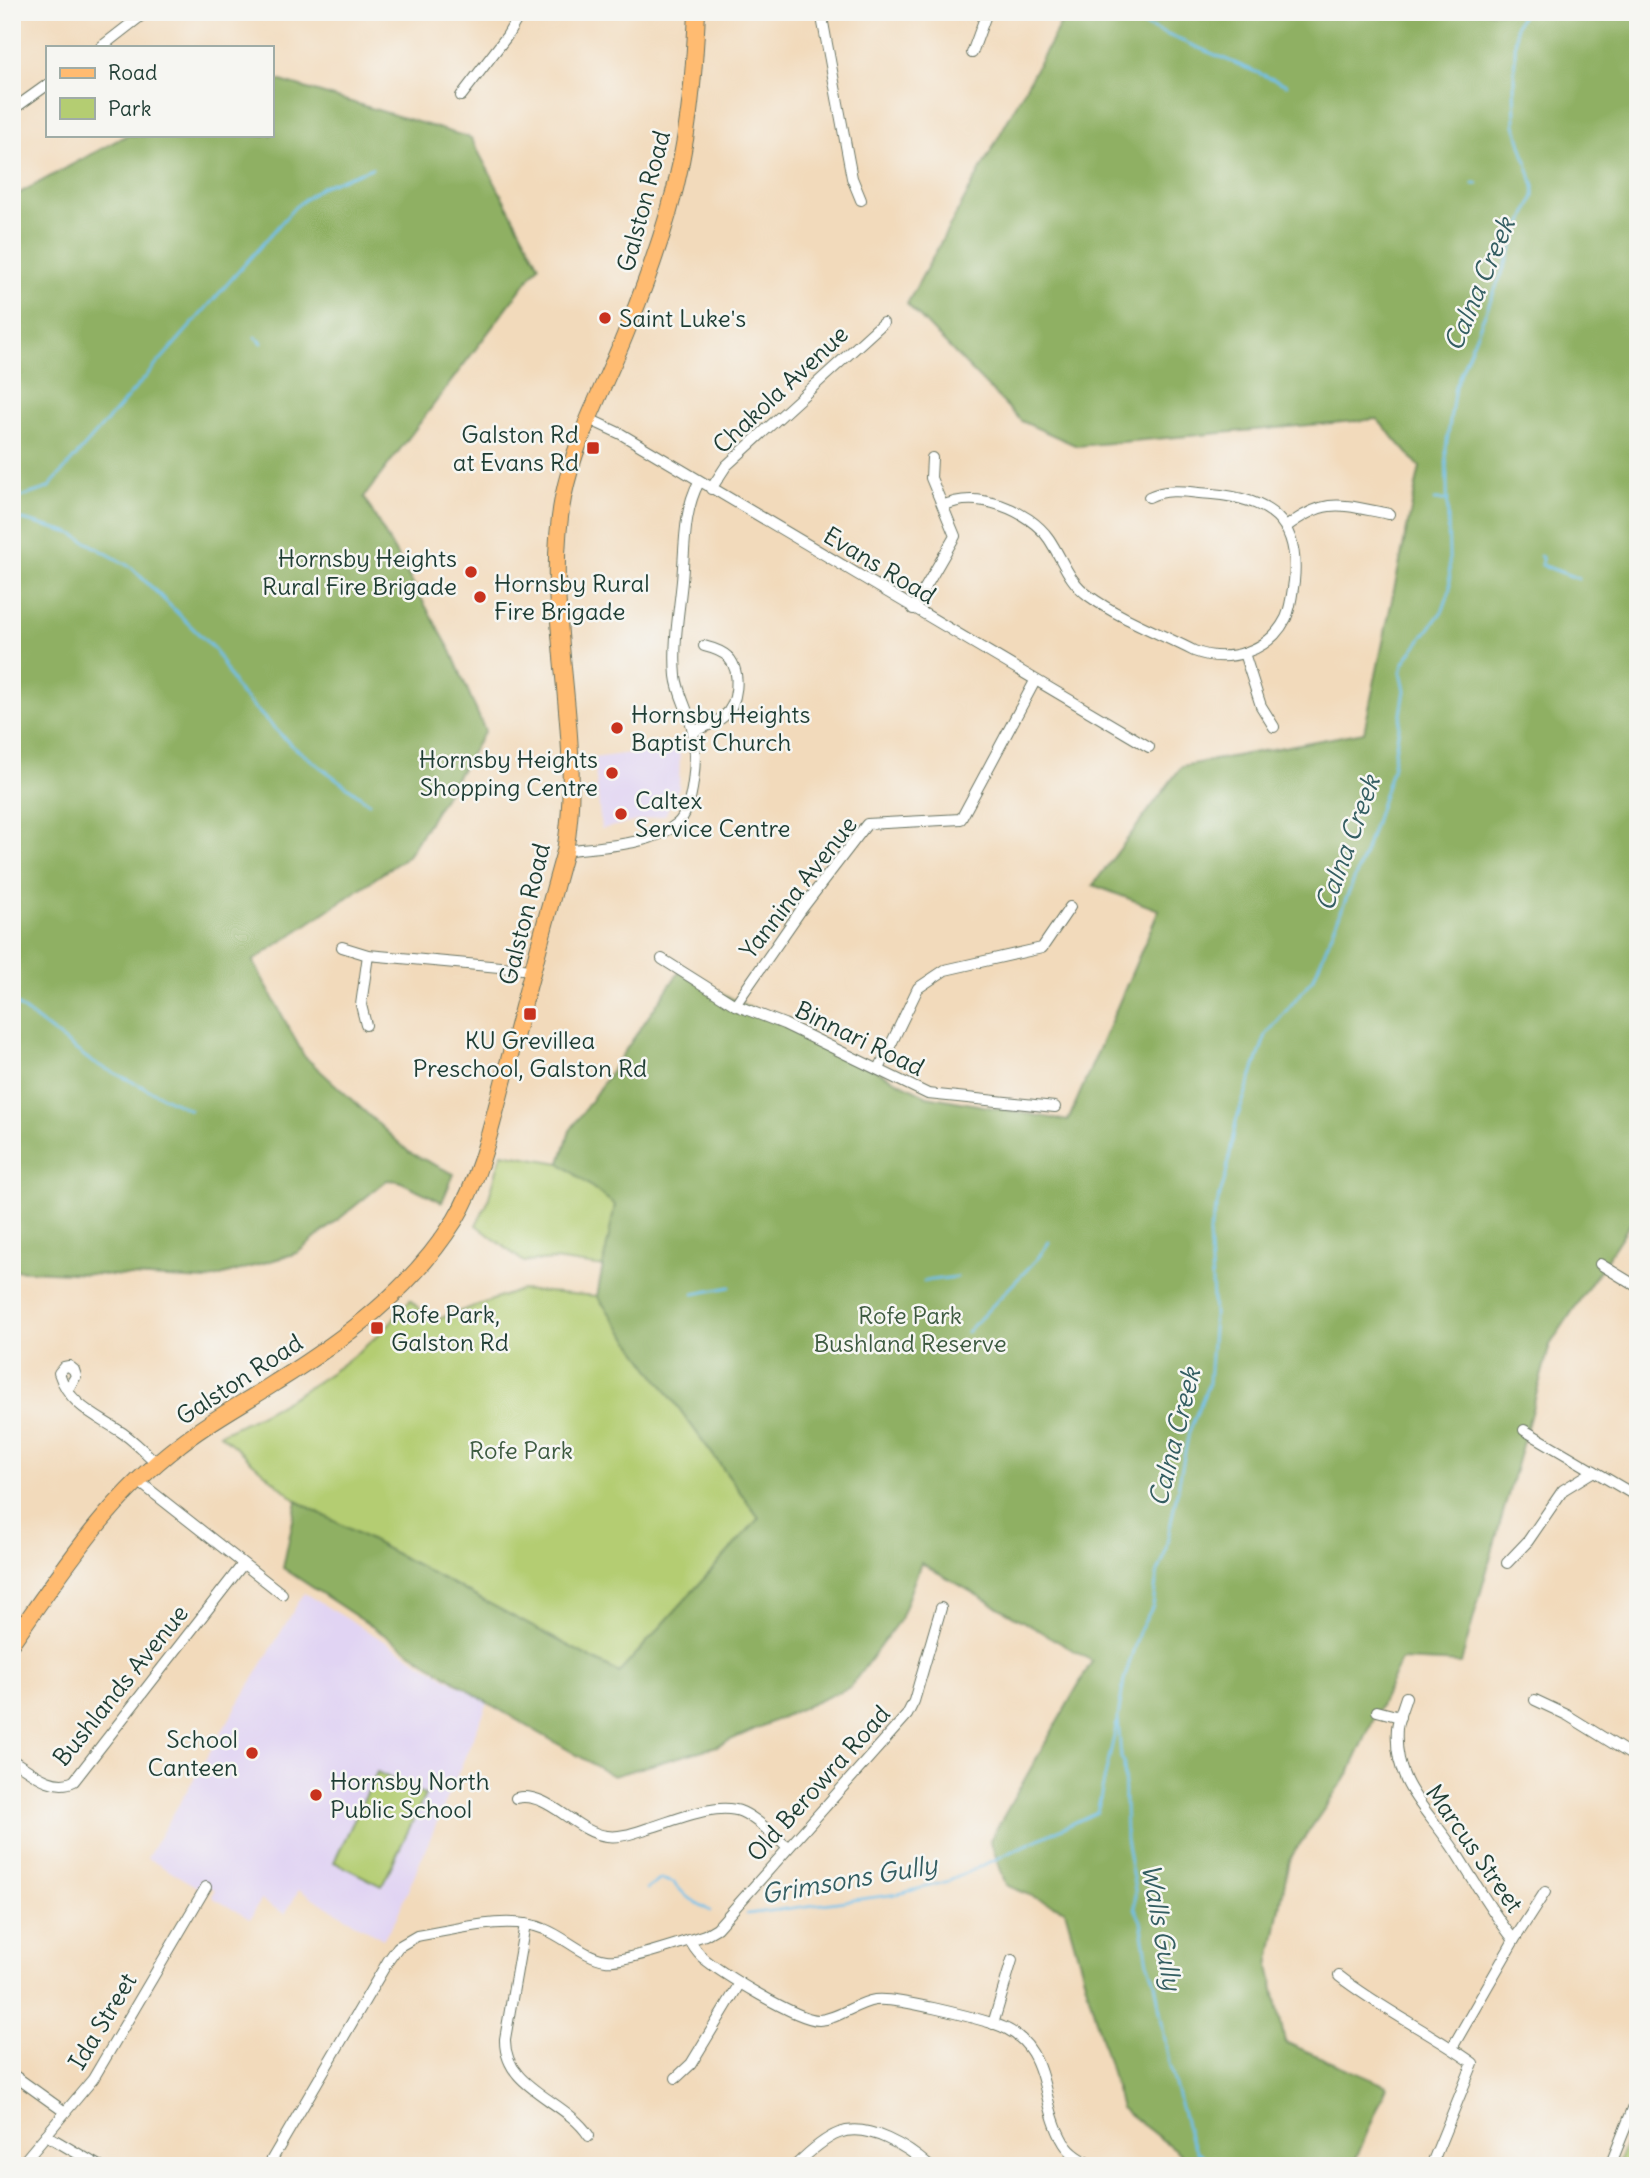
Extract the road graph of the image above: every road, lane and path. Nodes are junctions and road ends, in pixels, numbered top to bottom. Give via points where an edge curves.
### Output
1 (146, 12) edge
2 (520, 12) edge
3 (697, 12) edge
4 (821, 12) edge
5 (981, 12) edge
6 (987, 12) edge
7 (981, 24) junction
8 (102, 46) edge
9 (972, 53) dead end
10 (46, 86) edge
11 (461, 96) dead end
12 (12, 110) edge
13 (861, 201) dead end
14 (883, 323) dead end
15 (589, 419) junction
16 (932, 458) dead end
17 (699, 482) junction
18 (711, 489) junction
19 (1149, 497) dead end
20 (943, 506) junction
21 (1389, 514) dead end
22 (1286, 527) junction
23 (913, 609) junction
24 (704, 646) dead end
25 (1244, 653) junction
26 (1035, 681) junction
27 (1274, 727) dead end
28 (693, 732) junction
29 (1149, 747) dead end
30 (565, 850) junction
31 (1070, 907) dead end
32 (342, 947) dead end
33 (368, 955) junction
34 (662, 959) dead end
35 (533, 970) junction
36 (735, 1005) junction
37 (366, 1025) dead end
38 (879, 1069) junction
39 (1055, 1107) dead end
40 (1600, 1264) dead end
41 (1638, 1287) edge
42 (68, 1389) dead end
43 (1524, 1430) dead end
44 (157, 1463) junction
45 (1594, 1471) junction
46 (137, 1480) junction
47 (1638, 1497) edge
48 (1507, 1563) dead end
49 (243, 1564) junction
50 (282, 1594) dead end
51 (941, 1608) dead end
52 (12, 1642) edge
53 (1406, 1697) dead end
54 (1535, 1700) dead end
55 (1377, 1711) dead end
56 (1400, 1717) junction
57 (1638, 1759) edge
58 (12, 1760) edge
59 (516, 1798) dead end
60 (788, 1848) junction
61 (206, 1887) dead end
62 (1545, 1892) dead end
63 (525, 1924) junction
64 (690, 1940) junction
65 (1514, 1940) junction
66 (1013, 1960) dead end
67 (1339, 1976) dead end
68 (740, 1983) junction
69 (993, 2024) junction
70 (1452, 2048) junction
71 (12, 2074) edge
72 (676, 2078) dead end
73 (1638, 2096) edge
74 (65, 2112) junction
75 (46, 2135) junction
76 (589, 2136) dead end
77 (20, 2166) edge
78 (99, 2166) edge
79 (268, 2166) edge
80 (795, 2166) edge
81 (929, 2166) edge
82 (1093, 2166) edge
83 (1431, 2166) edge
84 (1610, 2166) edge

1 - 8 street
2 - 11 street via 508,36
3 - 15 main road, Galston Road via 685,145 669,212
4 - 13 street via 852,178
5 - 7 street
6 - 7 street
7 - 9 street
10 - 12 street
14 - 18 street, Chakola Avenue via 726,466
15 - 17 street, Evans Road
15 - 30 main road, Galston Road via 572,460 559,527 558,580 572,775
16 - 20 street via 931,478
17 - 18 street, Evans Road
17 - 28 street via 689,508 676,654 676,679
18 - 23 street, Evans Road
19 - 22 street via 1174,491 1237,496 1266,509
20 - 23 street via 954,540
20 - 25 street via 967,500 1006,508 1045,533 1070,578 1101,604 1203,654 1229,657
21 - 22 street via 1325,505
22 - 25 street via 1295,558 1290,608 1273,636
23 - 26 street, Evans Road
24 - 28 street via 730,659 737,693 725,716
25 - 27 street via 1261,706
26 - 29 street, Evans Road
26 - 36 street, Yannina Avenue via 961,820 867,824
28 - 30 street via 690,800 680,821 666,832 620,845
30 - 35 main road, Galston Road
31 - 38 street via 1042,948 944,970 918,988
32 - 33 street
33 - 35 street
33 - 37 street via 361,1005
34 - 36 street, Binnari Road
35 - 44 main road, Galston Road via 474,1178 436,1246 356,1328 212,1421
36 - 38 street, Binnari Road
38 - 39 street, Binnari Road via 928,1094
40 - 41 street
42 - 44 street via 77,1403 126,1435
43 - 45 street
44 - 46 main road, Galston Road
45 - 47 street
45 - 48 street via 1563,1490
46 - 49 street
46 - 52 main road, Galston Road via 89,1534
49 - 50 street
49 - 58 street, Bushlands Avenue via 74,1781 53,1783
51 - 60 street, Old Berowra Road via 907,1715
53 - 56 street, Marcus Street
54 - 57 street
55 - 56 street
56 - 65 street, Marcus Street via 1398,1759 1410,1792
59 - 60 street via 535,1798 608,1837 731,1809 746,1814
60 - 64 street, Old Berowra Road via 717,1928
61 - 74 street, Ida Street via 93,2079
62 - 65 street
63 - 64 street, Old Berowra Road via 546,1929 608,1961
63 - 76 street via 505,2039 506,2057 520,2079 570,2114
63 - 79 street, Old Berowra Road via 500,1923 417,1936 398,1947
64 - 68 street via 703,1958
65 - 70 street
66 - 69 street
67 - 70 street via 1367,1998
68 - 69 street via 810,2018 830,2018 863,2003 890,2000
68 - 72 street via 691,2064
69 - 82 street via 1012,2031 1028,2045 1064,2142 1074,2155
70 - 83 street via 1473,2063
71 - 74 street
73 - 84 street
74 - 75 street, Ida Street
75 - 77 street, Ida Street
75 - 78 street
80 - 81 street via 826,2140 847,2131 898,2143

